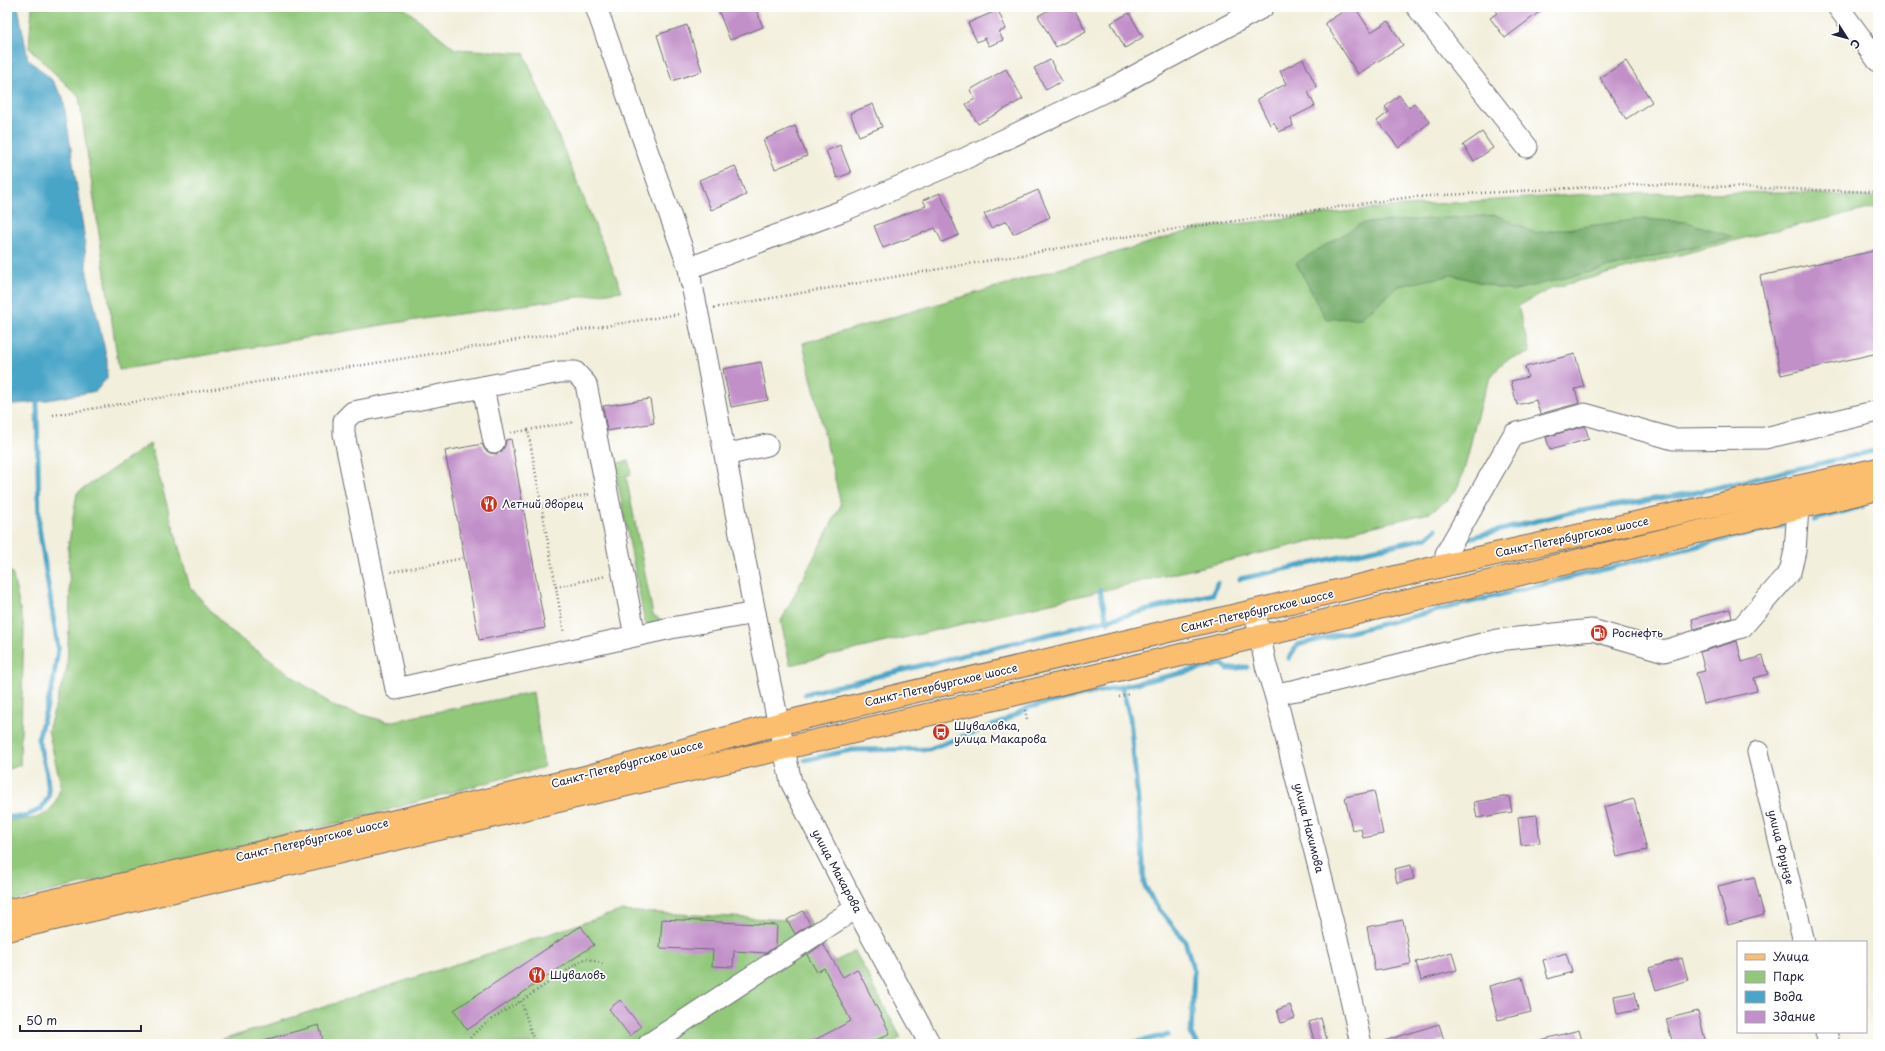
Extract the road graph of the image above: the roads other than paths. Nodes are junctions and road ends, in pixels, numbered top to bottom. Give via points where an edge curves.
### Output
1 (596, 7) edge
2 (1263, 7) edge
3 (1417, 7) edge
4 (1838, 7) edge
5 (1878, 61) edge
6 (1527, 147) dead end
7 (689, 268) junction
8 (483, 387) junction
9 (1878, 412) edge
10 (494, 439) road end
11 (768, 445) dead end
12 (726, 455) junction
13 (1878, 469) edge
14 (1878, 489) edge
15 (1798, 508) junction
16 (1446, 565) junction
17 (1255, 612) junction
18 (756, 613) junction
19 (635, 636) junction
20 (1260, 637) junction
21 (1275, 694) junction
22 (778, 724) junction
23 (783, 749) junction
24 (1758, 752) dead end
25 (856, 908) junction
26 (7, 911) edge
27 (7, 930) edge
28 (1804, 941) edge
29 (1826, 1033) edge
30 (649, 1044) edge
31 (930, 1044) edge
32 (1361, 1044) edge
33 (1829, 1044) edge

1 - 7 street, улица Макарова
2 - 7 street via 1118,86 964,159 842,211
3 - 6 street
4 - 5 street
7 - 12 street, улица Макарова, bridge
8 - 10 street
8 - 19 street via 560,372 575,372 586,384
8 - 19 street via 353,412 344,421 344,434 396,689
9 - 16 street via 1765,438 1673,439 1585,414 1514,434 1446,554
11 - 12 street
12 - 18 street, улица Макарова
13 - 16 main road, Санкт-Петербургское шоссе
14 - 15 main road, Санкт-Петербургское шоссе
15 - 20 main road, Санкт-Петербургское шоссе
15 - 21 street via 1795,552 1790,572 1742,627 1664,651 1592,630 1498,640
16 - 17 main road, Санкт-Петербургское шоссе
17 - 20 street, улица Нахимова
17 - 22 main road, Санкт-Петербургское шоссе
18 - 19 street
18 - 22 street, улица Макарова
20 - 21 street, улица Нахимова
20 - 23 main road, Санкт-Петербургское шоссе
21 - 32 street, улица Нахимова
22 - 23 street, улица Макарова
22 - 26 main road, Санкт-Петербургское шоссе via 581,778
23 - 25 street, улица Макарова via 791,782
23 - 27 main road, Санкт-Петербургское шоссе
24 - 28 street, улица Фрунзе
25 - 30 street
25 - 31 street, улица Макарова
29 - 33 street

